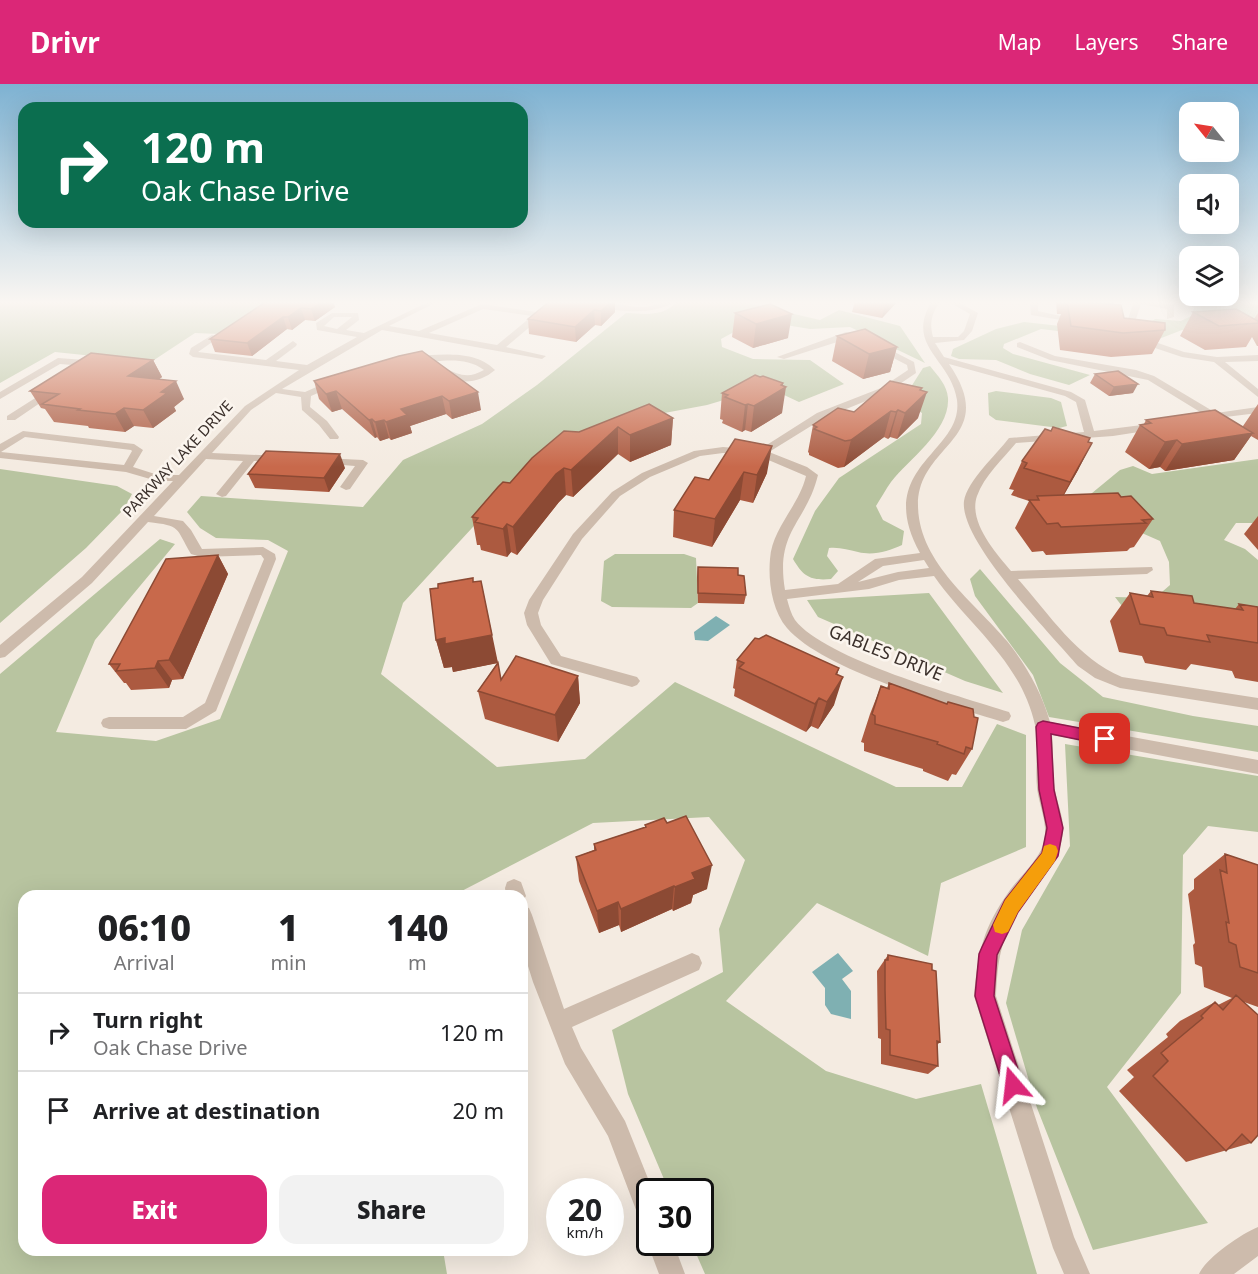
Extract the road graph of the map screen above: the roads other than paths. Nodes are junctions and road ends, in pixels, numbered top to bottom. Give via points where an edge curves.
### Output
1 (212, 357) edge
2 (277, 357) edge
3 (329, 357) edge
4 (897, 357) edge
5 (1049, 357) edge
6 (1197, 357) edge
7 (1258, 358) edge
8 (425, 359) junction
9 (940, 359) joint
10 (1217, 360) junction
11 (399, 362) edge
12 (96, 363) junction
13 (267, 364) junction
14 (966, 365) junction
15 (108, 366) edge
16 (309, 368) junction
17 (948, 369) junction
18 (77, 375) edge
19 (1003, 376) junction
20 (343, 379) edge
21 (1016, 380) junction
22 (68, 381) edge
23 (273, 390) junction
24 (1258, 394) edge
25 (306, 395) junction
26 (0, 396) edge
27 (1258, 410) edge
28 (6, 417) edge
29 (1215, 417) junction
30 (1192, 420) edge
31 (1170, 424) edge
32 (23, 434) junction
33 (1090, 434) junction
34 (334, 437) dead end
35 (0, 449) edge
36 (761, 453) junction
37 (0, 455) edge
38 (203, 456) junction
39 (251, 458) junction
40 (127, 469) junction
41 (182, 478) junction
42 (345, 487) dead end
43 (222, 494) dead end
44 (146, 518) junction
45 (927, 556) junction
46 (1147, 570) dead end
47 (937, 571) junction
48 (1008, 575) junction
49 (836, 590) junction
50 (780, 595) junction
51 (0, 652) edge
52 (632, 681) dead end
53 (1258, 704) edge
54 (1002, 716) dead end
55 (109, 723) dead end
56 (1043, 727) junction
57 (1258, 767) edge
58 (528, 934) edge
59 (692, 963) dead end
60 (559, 1022) junction
61 (636, 1178) edge
62 (1258, 1240) edge
63 (665, 1256) edge
64 (672, 1274) edge
65 (1077, 1274) edge
66 (1212, 1274) edge

1 - 13 street
2 - 13 street
3 - 16 street, PARKWAY LAKE DRIVE
4 - 36 street via 910,364 913,371 906,378 835,408
5 - 29 street via 1151,378
6 - 10 street
7 - 10 street
8 - 8 street via 452,377 466,380 480,378 490,370 484,363
8 - 11 street
9 - 14 street
9 - 17 street
10 - 24 street
12 - 15 street
12 - 18 street
12 - 26 street via 58,361
13 - 16 street
14 - 19 street
14 - 21 street via 996,363 1006,367
16 - 23 street, PARKWAY LAKE DRIVE
17 - 19 street
17 - 45 street via 960,392 962,414 957,426 919,473 912,501 915,530
19 - 21 street
20 - 25 street
21 - 33 street via 1080,400
22 - 28 street
23 - 25 street
23 - 38 street, PARKWAY LAKE DRIVE via 248,408
25 - 34 street via 304,408
27 - 29 street
28 - 32 street via 27,420
29 - 30 street
31 - 33 street
32 - 35 street
32 - 40 street via 134,447 138,450
33 - 48 street via 1013,440 971,495 971,518 984,545
36 - 50 street, GABLES DRIVE via 812,475 810,487 781,534 776,558
36 - 52 street, GABLES DRIVE via 698,453 646,475 616,494 577,537 536,600 531,612 534,625 556,660
37 - 40 street
38 - 39 street
38 - 41 street, PARKWAY LAKE DRIVE
39 - 42 street via 363,463
39 - 43 street
40 - 41 street via 157,478
41 - 44 street, PARKWAY LAKE DRIVE
44 - 51 street, PARKWAY LAKE DRIVE via 87,580
44 - 55 street via 176,523 188,530 195,551 201,553 264,551 270,559 211,707 186,723
45 - 47 street
45 - 49 street via 880,562
46 - 48 street
47 - 49 street
47 - 56 street via 1004,647 1033,696
48 - 53 street via 1083,662 1100,674 1120,682
49 - 50 street
50 - 54 street, GABLES DRIVE via 790,623 803,637 832,655
56 - 57 street
56 - 65 street via 1046,790 1055,828 1049,856 1011,906 988,954 985,996 1062,1239
58 - 60 street
59 - 60 street
60 - 61 street via 573,1056 617,1129
62 - 66 street
63 - 64 street

